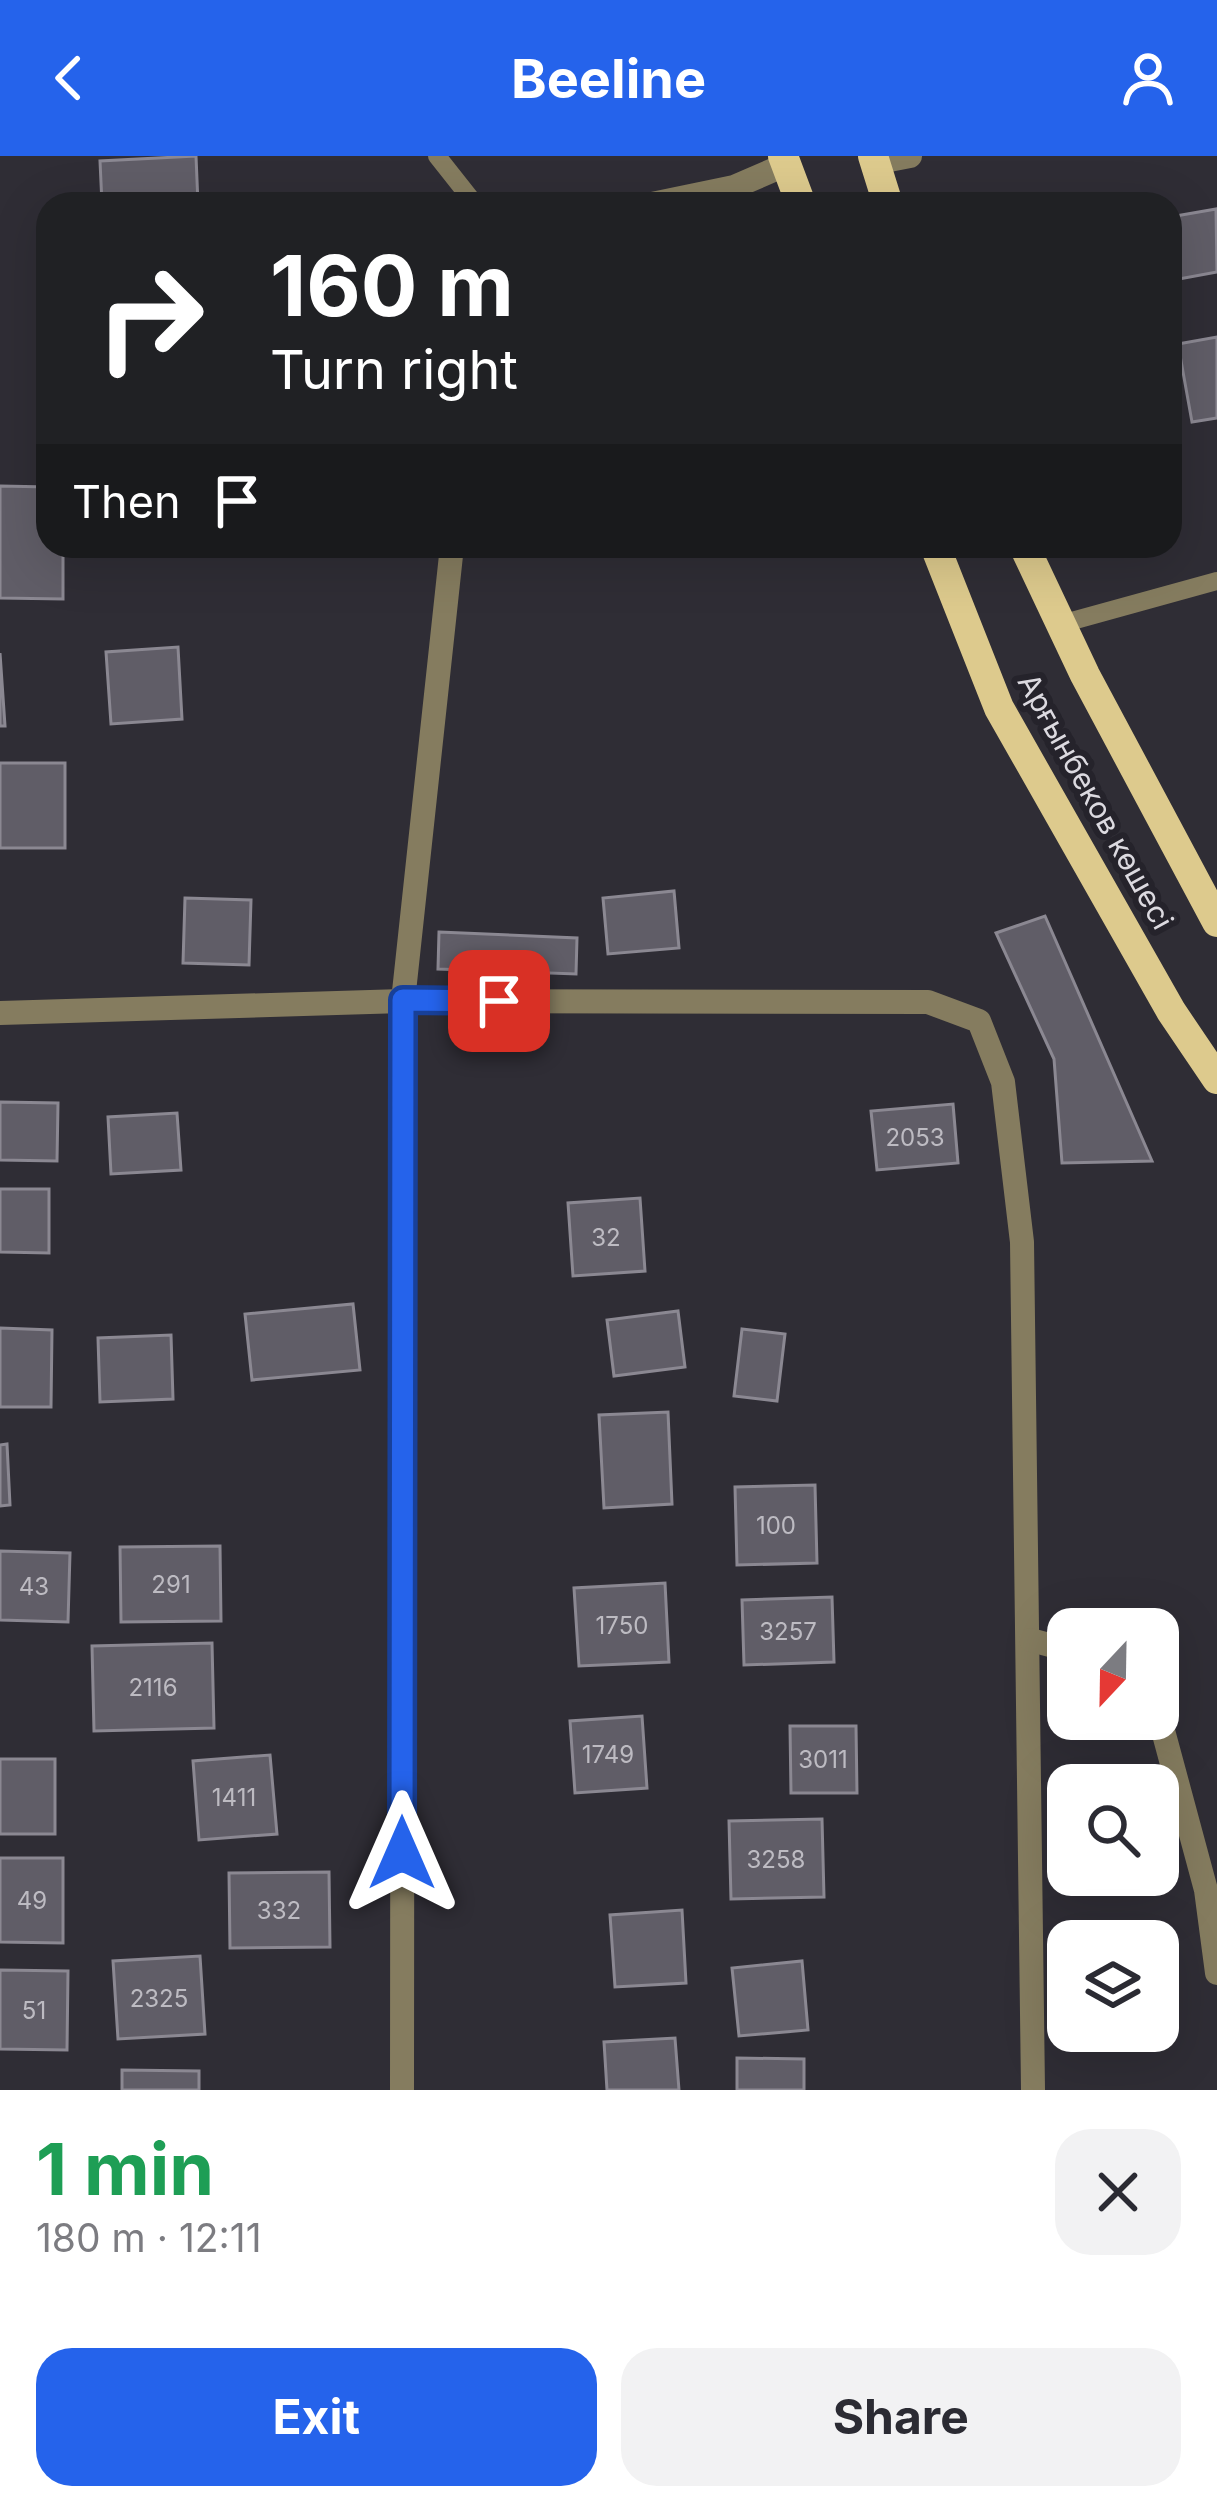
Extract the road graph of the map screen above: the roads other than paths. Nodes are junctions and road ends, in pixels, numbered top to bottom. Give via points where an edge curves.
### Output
1 (437, 156) edge
2 (910, 156) edge
3 (784, 160) edge
4 (873, 160) edge
5 (466, 192) edge
6 (710, 192) edge
7 (796, 192) edge
8 (884, 192) edge
9 (451, 558) edge
10 (940, 558) edge
11 (1030, 558) edge
12 (1217, 581) edge
13 (1061, 624) junction
14 (1217, 922) edge
15 (403, 1000) junction
16 (0, 1013) edge
17 (1217, 1079) edge
18 (1031, 1640) junction
19 (1047, 1644) edge
20 (1166, 1740) edge
21 (1217, 1973) edge
22 (402, 2090) edge
23 (1033, 2090) edge

1 - 5 lane
2 - 4 street
3 - 6 street
3 - 7 main road
4 - 8 main road
9 - 15 street
10 - 17 main road, Арғынбеков көшесі via 999,708
11 - 13 main road, Арғынбеков көшесі
12 - 13 lane
13 - 14 main road, Арғынбеков көшесі
15 - 16 street
15 - 18 street via 928,1002 979,1021 1003,1082 1022,1242
15 - 22 street
18 - 19 street
18 - 23 street
20 - 21 street via 1201,1868

